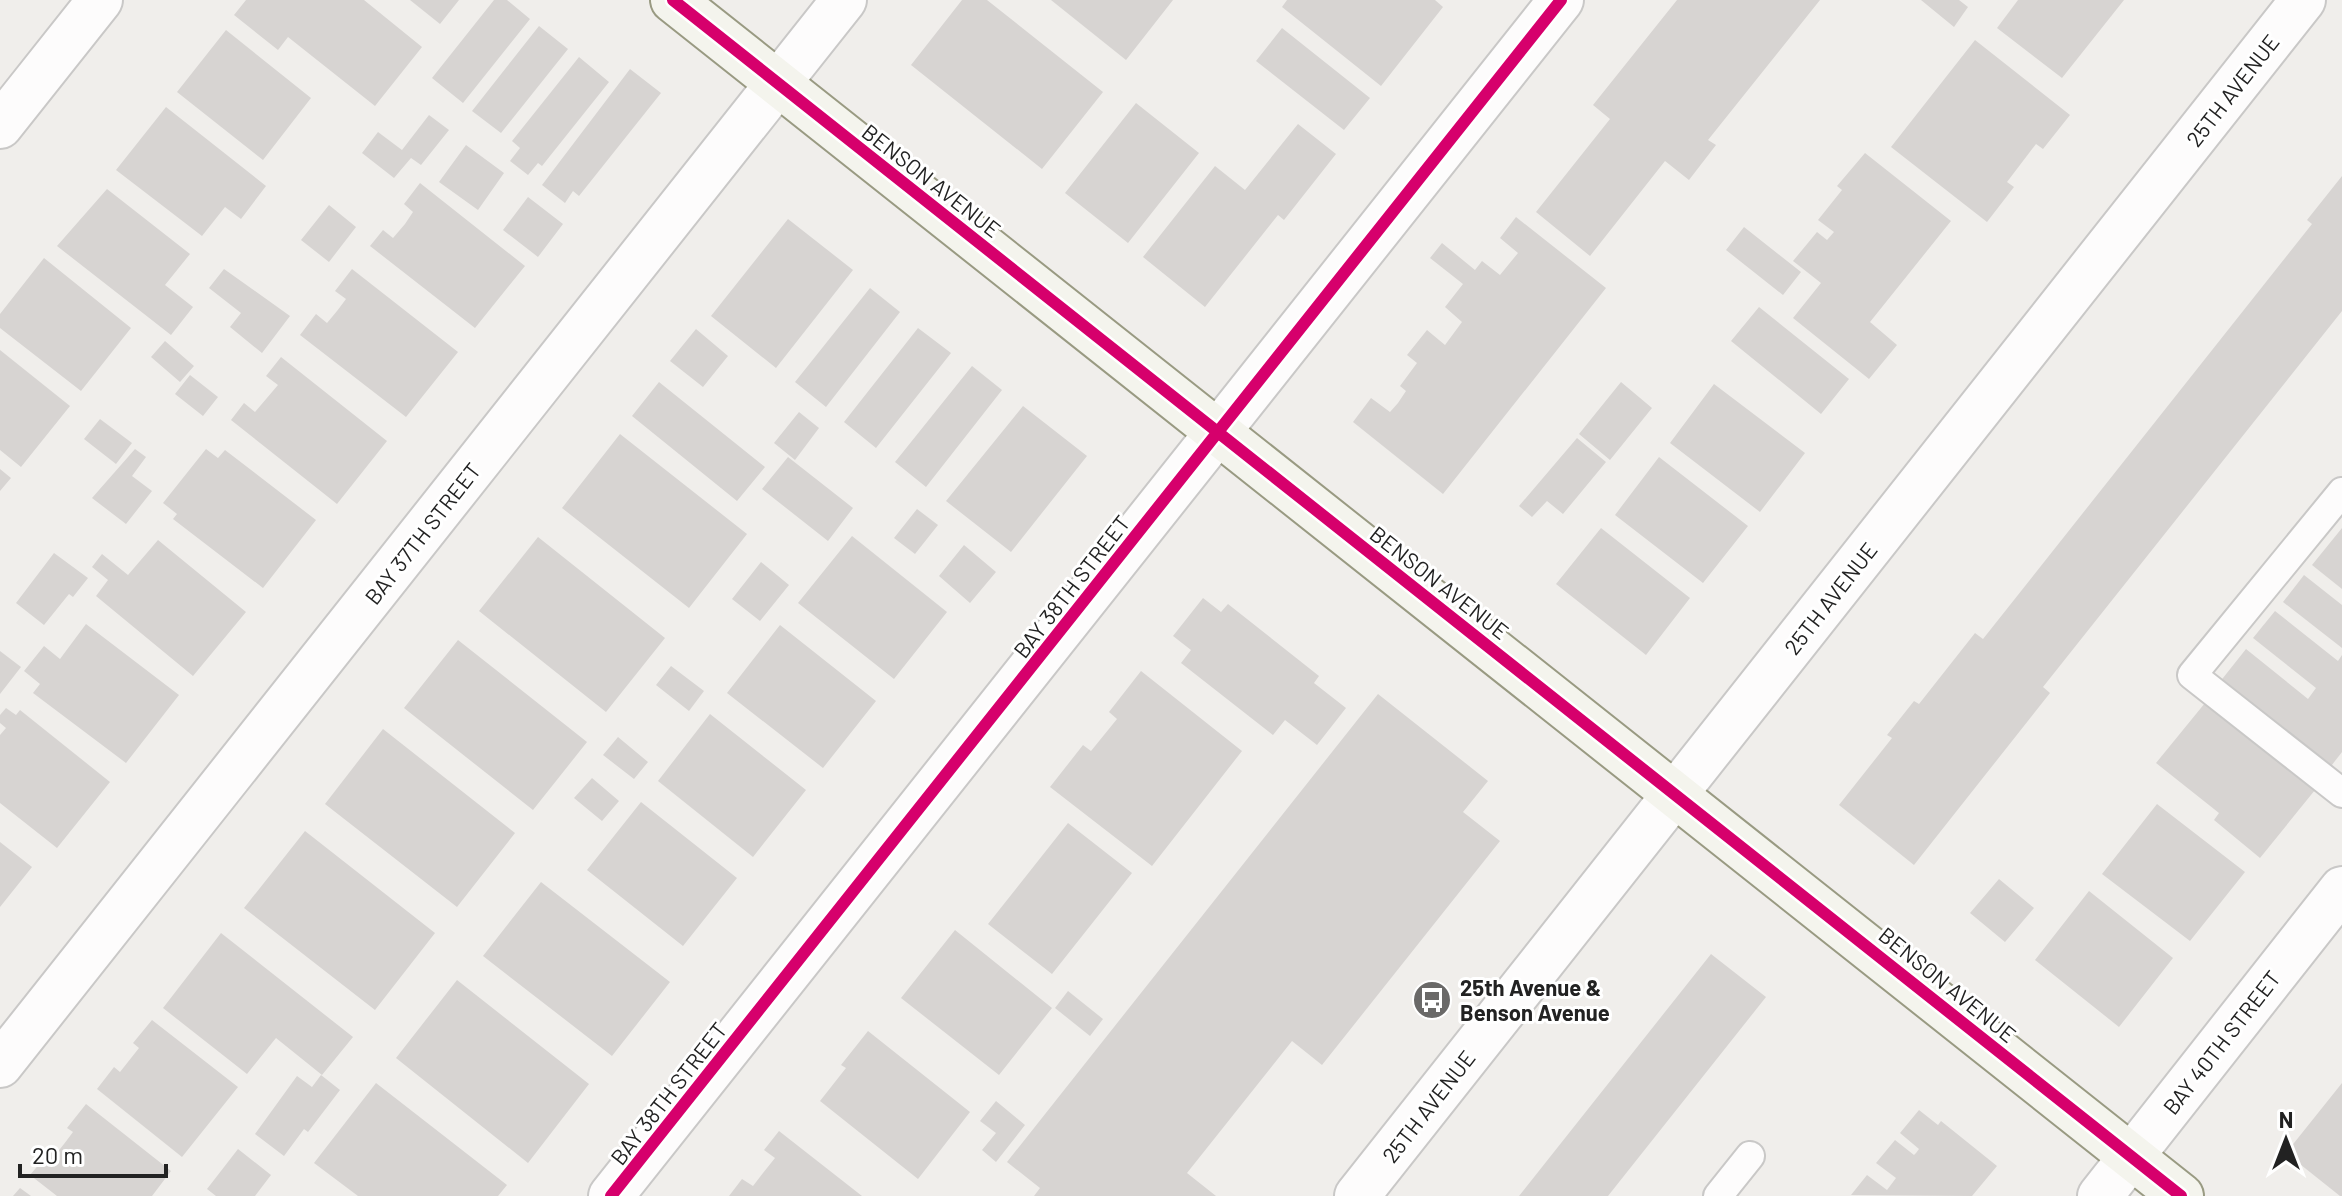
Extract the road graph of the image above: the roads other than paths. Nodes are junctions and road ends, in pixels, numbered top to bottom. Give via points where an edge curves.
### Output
1 (100, 0) edge
2 (673, 0) edge
3 (844, 0) edge
4 (1561, 0) edge
5 (2303, 0) edge
6 (778, 83) junction
7 (0, 126) edge
8 (1218, 432) junction
9 (2342, 492) edge
10 (2342, 793) edge
11 (1674, 794) junction
12 (2342, 889) edge
13 (0, 1065) edge
14 (1750, 1156) dead end
15 (2131, 1156) junction
16 (611, 1196) edge
17 (1357, 1196) edge
18 (1718, 1196) edge
19 (2100, 1196) edge
20 (2181, 1196) edge

1 - 7 street
2 - 6 street, BENSON AVENUE
3 - 6 street, BAY 37TH STREET
4 - 8 street, BAY 38TH STREET
5 - 11 street, 25TH AVENUE
6 - 8 street, BENSON AVENUE
6 - 13 street, BAY 37TH STREET
8 - 11 street, BENSON AVENUE
8 - 16 street, BAY 38TH STREET
9 - 10 lane via 2192,675
11 - 15 street, BENSON AVENUE
11 - 17 street, 25TH AVENUE
12 - 15 street, BAY 40TH STREET
14 - 18 lane
15 - 19 street, BAY 40TH STREET
15 - 20 street, BENSON AVENUE

